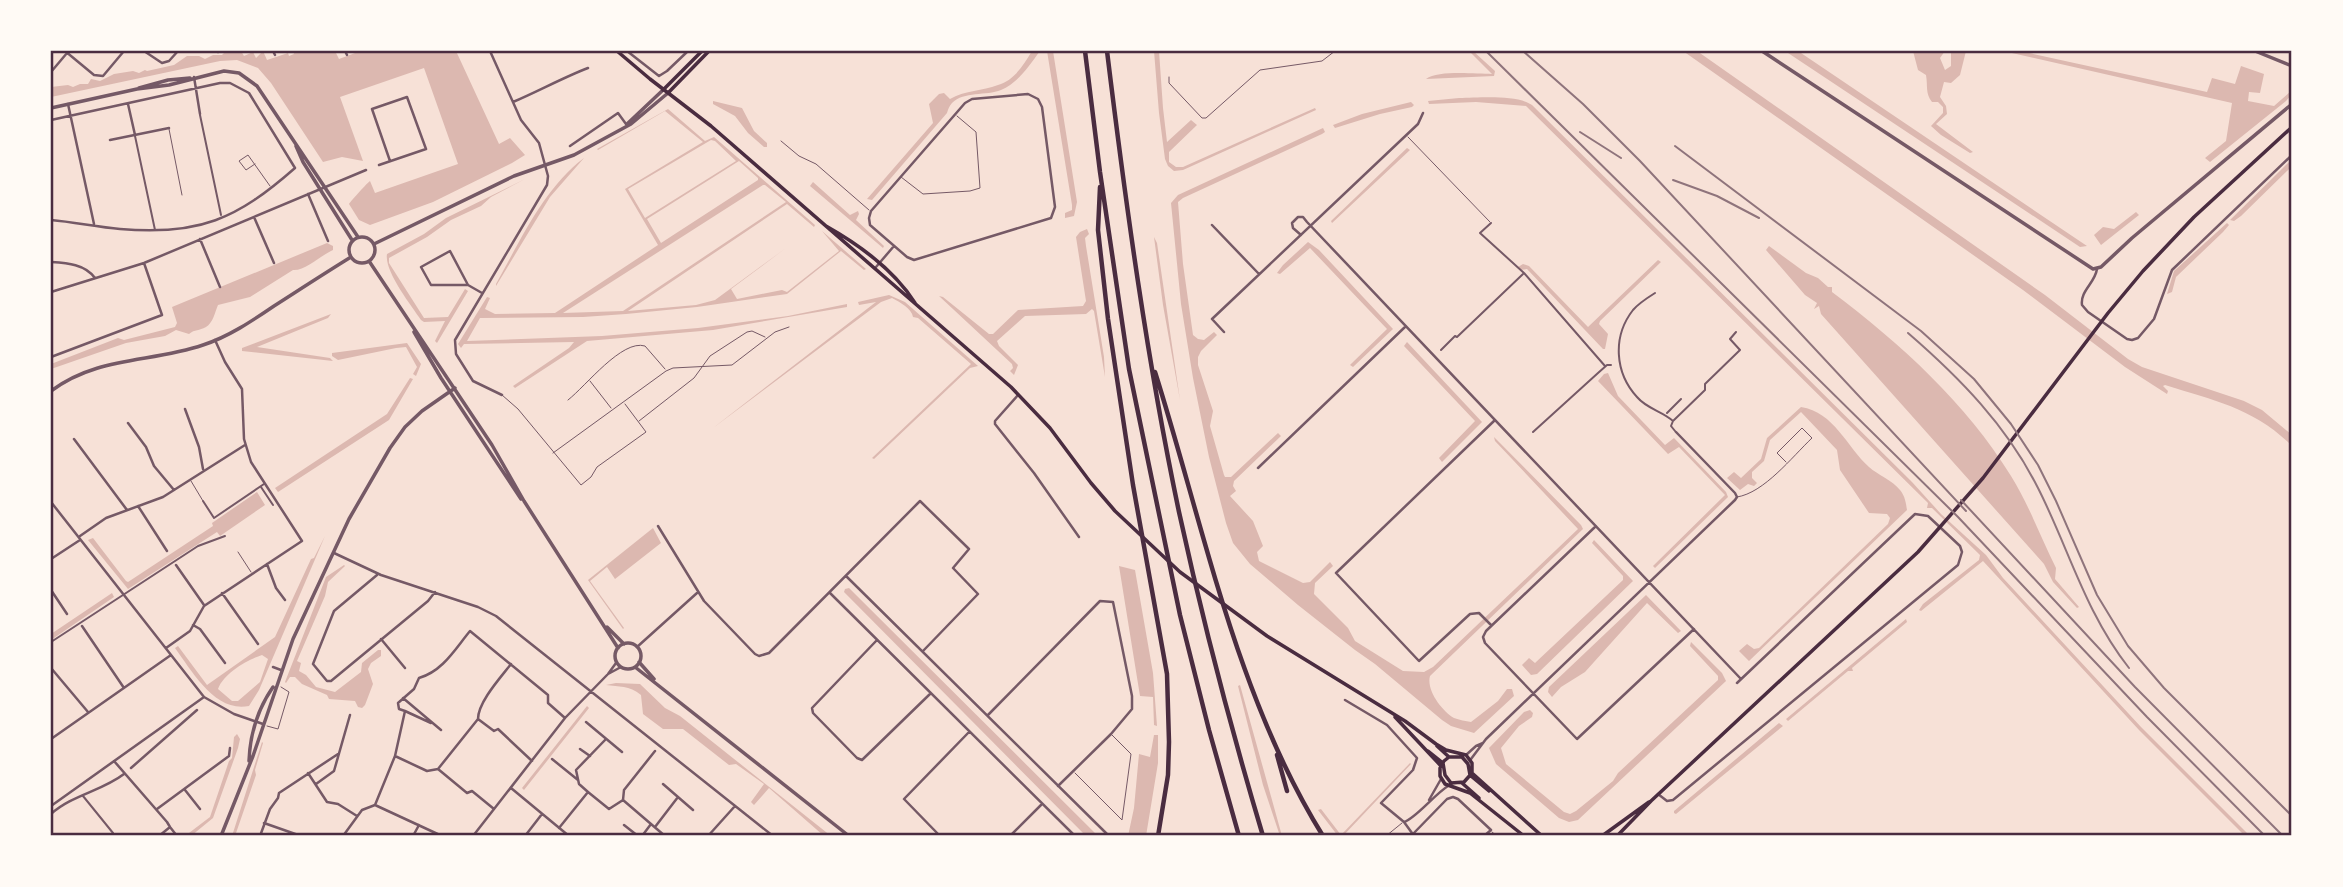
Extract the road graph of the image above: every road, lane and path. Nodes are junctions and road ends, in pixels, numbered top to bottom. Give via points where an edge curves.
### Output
1 (124, 51) edge
2 (144, 51) edge
3 (178, 51) edge
4 (490, 51) edge
5 (617, 51) edge
6 (627, 51) edge
7 (688, 51) edge
8 (702, 51) edge
9 (709, 51) edge
10 (1086, 51) edge
11 (1107, 51) edge
12 (1335, 51) edge
13 (1762, 51) edge
14 (2255, 51) edge
15 (66, 52) edge
16 (2292, 66) edge
17 (588, 68) dead end
18 (51, 72) edge
19 (192, 77) junction
20 (1169, 77) dead end
21 (196, 88) junction
22 (666, 91) junction
23 (513, 102) junction
24 (68, 104) junction
25 (128, 104) junction
26 (2292, 104) edge
27 (51, 108) edge
28 (1423, 113) dead end
29 (200, 114) joint
30 (955, 115) junction
31 (71, 116) junction
32 (51, 120) edge
33 (626, 124) junction
34 (2292, 127) edge
35 (169, 128) joint
36 (135, 135) junction
37 (1407, 135) junction
38 (110, 140) dead end
39 (780, 141) dead end
40 (570, 146) dead end
41 (2292, 155) edge
42 (390, 161) junction
43 (255, 164) junction
44 (379, 165) dead end
45 (545, 166) junction
46 (366, 170) dead end
47 (1100, 172) junction
48 (901, 177) junction
49 (322, 187) junction
50 (272, 188) junction
51 (308, 194) junction
52 (182, 195) dead end
53 (871, 211) junction
54 (254, 217) junction
55 (222, 218) junction
56 (51, 220) edge
57 (1491, 223) joint
58 (824, 225) junction
59 (1212, 225) dead end
60 (1311, 225) junction
61 (94, 226) junction
62 (156, 231) junction
63 (1300, 235) junction
64 (358, 237) junction
65 (200, 239) junction
66 (352, 240) junction
67 (328, 241) dead end
68 (374, 244) junction
69 (894, 246) junction
70 (351, 257) junction
71 (369, 261) junction
72 (51, 262) edge
73 (144, 263) junction
74 (274, 263) dead end
75 (879, 264) junction
76 (2097, 269) junction
77 (874, 270) junction
78 (1259, 274) junction
79 (1524, 274) junction
80 (95, 278) junction
81 (468, 285) junction
82 (220, 286) dead end
83 (51, 292) edge
84 (482, 293) junction
85 (1655, 293) dead end
86 (916, 305) junction
87 (412, 326) junction
88 (1406, 326) junction
89 (789, 327) dead end
90 (1224, 332) dead end
91 (1736, 332) dead end
92 (767, 338) junction
93 (215, 340) junction
94 (1441, 350) dead end
95 (1149, 351) junction
96 (51, 357) edge
97 (704, 365) junction
98 (1611, 365) dead end
99 (1605, 366) junction
100 (666, 371) junction
101 (590, 380) junction
102 (455, 388) junction
103 (51, 390) edge
104 (450, 392) junction
105 (502, 395) joint
106 (1018, 395) junction
107 (1681, 399) dead end
108 (568, 400) dead end
109 (623, 402) junction
110 (185, 410) dead end
111 (612, 410) junction
112 (1665, 414) junction
113 (638, 421) junction
114 (1495, 421) junction
115 (1673, 421) junction
116 (128, 423) dead end
117 (1533, 432) dead end
118 (1676, 432) joint
119 (74, 439) dead end
120 (245, 445) junction
121 (553, 453) junction
122 (1786, 462) junction
123 (1258, 468) dead end
124 (204, 470) junction
125 (189, 480) junction
126 (262, 485) junction
127 (174, 490) junction
128 (1737, 497) junction
129 (203, 501) joint
130 (524, 501) junction
131 (51, 502) edge
132 (273, 505) dead end
133 (138, 506) junction
134 (127, 510) junction
135 (658, 526) dead end
136 (1596, 526) junction
137 (225, 536) dead end
138 (1079, 537) dead end
139 (80, 538) junction
140 (167, 551) dead end
141 (238, 552) dead end
142 (332, 552) junction
143 (51, 559) edge
144 (267, 564) junction
145 (176, 565) dead end
146 (252, 574) junction
147 (379, 574) junction
148 (846, 576) junction
149 (1649, 582) junction
150 (51, 590) edge
151 (435, 592) junction
152 (698, 592) junction
153 (222, 593) junction
154 (830, 593) junction
155 (124, 594) junction
156 (285, 600) dead end
157 (204, 606) junction
158 (67, 614) dead end
159 (81, 624) junction
160 (603, 624) junction
161 (193, 625) junction
162 (1492, 626) junction
163 (1694, 629) junction
164 (381, 639) junction
165 (877, 640) junction
166 (51, 642) edge
167 (258, 644) dead end
168 (624, 644) junction
169 (638, 647) junction
170 (166, 648) junction
171 (618, 648) junction
172 (923, 652) junction
173 (171, 655) junction
174 (639, 662) junction
175 (225, 663) dead end
176 (616, 663) junction
177 (511, 664) junction
178 (273, 667) dead end
179 (621, 667) junction
180 (635, 667) junction
181 (51, 668) edge
182 (405, 668) dead end
183 (281, 670) junction
184 (608, 674) junction
185 (1741, 679) junction
186 (655, 680) junction
187 (1737, 682) dead end
188 (276, 683) junction
189 (124, 688) junction
190 (591, 690) junction
191 (931, 693) junction
192 (1534, 694) junction
193 (204, 697) junction
194 (403, 698) junction
195 (1345, 700) dead end
196 (197, 710) dead end
197 (405, 711) junction
198 (88, 712) junction
199 (1391, 713) junction
200 (350, 715) dead end
201 (988, 715) junction
202 (565, 718) junction
203 (478, 719) junction
204 (255, 722) junction
205 (586, 722) dead end
206 (263, 724) junction
207 (435, 725) junction
208 (442, 730) dead end
209 (157, 732) junction
210 (969, 732) junction
211 (1111, 734) junction
212 (51, 739) edge
213 (162, 739) junction
214 (606, 739) junction
215 (1483, 743) junction
216 (1275, 744) junction
217 (1436, 744) junction
218 (660, 745) junction
219 (230, 748) dead end
220 (580, 749) dead end
221 (655, 751) joint
222 (622, 752) dead end
223 (338, 754) junction
224 (395, 756) junction
225 (1465, 756) junction
226 (590, 757) junction
227 (1449, 757) junction
228 (552, 759) dead end
229 (1471, 759) junction
230 (114, 761) junction
231 (532, 761) junction
232 (249, 763) junction
233 (1442, 764) junction
234 (131, 768) dead end
235 (438, 769) junction
236 (308, 772) junction
237 (1073, 772) junction
238 (125, 773) junction
239 (1471, 775) junction
240 (1441, 779) junction
241 (578, 780) junction
242 (1462, 783) junction
243 (316, 784) junction
244 (663, 785) dead end
245 (1450, 785) junction
246 (1058, 786) junction
247 (511, 788) junction
248 (184, 789) junction
249 (1287, 791) dead end
250 (588, 792) junction
251 (1658, 794) junction
252 (82, 795) junction
253 (678, 797) junction
254 (623, 800) junction
255 (1429, 800) junction
256 (1481, 801) junction
257 (1651, 801) junction
258 (1042, 804) junction
259 (375, 805) junction
260 (51, 806) edge
261 (735, 806) junction
262 (157, 809) junction
263 (200, 809) dead end
264 (494, 809) junction
265 (693, 810) dead end
266 (51, 814) edge
267 (542, 814) junction
268 (357, 816) junction
269 (1404, 822) junction
270 (264, 823) junction
271 (419, 825) junction
272 (624, 825) dead end
273 (653, 825) junction
274 (170, 827) junction
275 (559, 828) junction
276 (1491, 830) junction
277 (113, 833) dead end
278 (1412, 835) edge
279 (159, 836) edge
280 (177, 836) edge
281 (221, 836) edge
282 (260, 836) edge
283 (301, 836) edge
284 (343, 836) edge
285 (413, 836) edge
286 (442, 836) edge
287 (473, 836) edge
288 (525, 836) edge
289 (569, 836) edge
290 (640, 836) edge
291 (665, 836) edge
292 (708, 836) edge
293 (774, 836) edge
294 (849, 836) edge
295 (940, 836) edge
296 (1010, 836) edge
297 (1075, 836) edge
298 (1109, 836) edge
299 (1158, 836) edge
300 (1239, 836) edge
301 (1263, 836) edge
302 (1322, 836) edge
303 (1386, 836) edge
304 (1484, 836) edge
305 (1497, 836) edge
306 (1524, 836) edge
307 (1542, 836) edge
308 (1602, 836) edge
309 (1617, 836) edge

1 - 15 street via 103,76 93,75
2 - 3 street via 164,63
4 - 23 street
5 - 22 main road
6 - 7 street via 659,76
8 - 22 main road
9 - 22 main road
10 - 47 highway
11 - 95 highway
12 - 20 lane via 1322,61 1260,70 1206,118 1169,83
13 - 76 street via 2089,268
14 - 16 street
15 - 18 street
17 - 23 street
19 - 21 street
19 - 24 street
19 - 49 street via 228,71 250,79
21 - 25 street
21 - 29 street
21 - 50 street via 230,83 249,93 295,168
22 - 33 street
22 - 58 main road
23 - 45 street via 539,143
24 - 27 street
24 - 31 street
25 - 31 street
25 - 36 street
26 - 76 street
28 - 37 street
29 - 55 street
30 - 48 street
30 - 48 lane via 976,132 980,188 923,194
30 - 69 street via 972,100 1028,94 1038,99 1053,214 1046,221 917,260
31 - 32 street
31 - 61 street
33 - 40 street via 618,113
33 - 45 street via 574,155
34 - 251 main road via 2181,230 2108,313 1983,478 1932,537
35 - 36 street
35 - 52 lane
36 - 38 street
36 - 62 street
37 - 57 lane
37 - 60 street
39 - 53 lane via 816,164
41 - 76 street via 2172,271 2154,319 2138,338 2127,339 2084,309 2081,299
42 - 42 street via 428,148 407,97 372,110
42 - 44 street
43 - 43 lane via 246,170 239,161 248,155
43 - 50 lane
45 - 68 street via 514,176
45 - 84 street via 547,185
46 - 49 street
47 - 299 highway via 1098,230 1108,319 1167,674 1168,775
47 - 300 highway via 1129,369 1162,532
48 - 53 street
49 - 51 street
49 - 64 street
49 - 66 street
50 - 55 street
51 - 54 street
51 - 67 street
53 - 69 street via 870,225
54 - 65 street
54 - 74 street
55 - 62 street
56 - 61 street
57 - 79 street via 1480,233
58 - 75 main road
58 - 77 main road
59 - 78 street
60 - 63 street
60 - 63 street via 1303,217 1294,219 1293,228
60 - 88 street
61 - 62 street
63 - 78 street
64 - 66 street
64 - 68 street
65 - 73 street
65 - 82 street
66 - 70 street
68 - 71 street
69 - 75 street
70 - 71 street via 359,263
70 - 93 street
71 - 87 street
72 - 80 street via 79,266
73 - 80 street
73 - 96 street via 162,315
75 - 77 street
75 - 86 main road
77 - 86 main road
78 - 90 street via 1212,319
79 - 94 street
79 - 99 street
80 - 83 street
81 - 81 street via 450,251 421,267 431,285
81 - 84 street
84 - 105 street via 454,348 473,381
85 - 112 street via 1632,311 1620,337 1618,355 1623,378 1638,399
86 - 106 main road
87 - 102 street
87 - 104 street
88 - 114 street
88 - 123 street
89 - 92 lane
91 - 115 street via 1730,339 1740,350
92 - 97 lane via 732,365
92 - 97 lane via 747,332
93 - 103 street via 176,353 109,363 66,379
93 - 120 street via 242,389
95 - 216 highway via 1230,623
95 - 301 highway via 1201,610
97 - 100 lane
97 - 113 lane via 690,382
98 - 99 street
99 - 117 street
100 - 101 lane via 645,346 635,345
100 - 109 lane
101 - 108 lane
101 - 111 lane
102 - 104 street
102 - 130 street
104 - 130 street
104 - 142 street via 405,427
105 - 121 lane
106 - 138 street via 995,424
106 - 199 main road via 1126,522 1180,572 1242,620
107 - 112 street
109 - 111 lane
109 - 113 lane
110 - 124 street
111 - 121 lane
112 - 115 street
113 - 121 lane via 646,432 597,467 581,485
114 - 136 street
114 - 162 street via 1336,573 1419,661 1470,614 1479,613
115 - 118 street
116 - 127 street
118 - 128 street
119 - 134 street
120 - 124 street
120 - 126 street
122 - 122 lane via 1777,453 1802,428 1812,438
122 - 128 lane via 1752,494
124 - 125 street
125 - 127 street
125 - 129 lane
126 - 129 street via 214,518
126 - 132 street
126 - 144 street via 302,541
127 - 133 street
128 - 149 street
130 - 160 street
131 - 139 street
133 - 134 street
133 - 140 street
134 - 139 street via 106,518
135 - 152 street
136 - 149 street
136 - 162 street
137 - 155 street via 198,546
139 - 143 street
139 - 155 street
141 - 146 lane
142 - 147 street
142 - 183 street
144 - 146 street
144 - 156 street
145 - 157 street
146 - 153 street
147 - 151 street
147 - 164 street via 334,611 313,665 330,681
148 - 154 street
148 - 172 street
148 - 172 street via 920,501 950,530 969,549 953,568 978,594
149 - 163 street
149 - 192 street
150 - 158 street
151 - 164 street
151 - 190 street via 496,616
152 - 154 street via 759,656 769,653
152 - 169 street
153 - 157 street
153 - 167 street
154 - 165 street
155 - 159 street
155 - 170 street
157 - 161 street
159 - 166 street
159 - 189 street
160 - 168 street
160 - 171 street
161 - 170 street
161 - 175 street
162 - 192 street via 1484,635 1485,643
163 - 185 street
163 - 192 street via 1577,739
164 - 182 street
165 - 191 street
165 - 191 street via 811,708 857,758 862,760
168 - 169 street
168 - 171 street
169 - 174 street
170 - 173 street
171 - 176 street
172 - 201 street
173 - 189 street
173 - 193 street
174 - 180 street
174 - 186 street
176 - 179 street
176 - 184 street
177 - 194 street via 470,631 441,667 419,678
177 - 202 street via 548,695 548,703
177 - 203 street via 489,693
178 - 183 street
179 - 180 street
179 - 184 street
180 - 186 street
181 - 198 street
183 - 188 street
184 - 190 street
185 - 187 street
185 - 251 street via 1915,514 1928,516 1960,546 1958,565 1674,800 1667,802
186 - 294 street
188 - 204 street
188 - 206 street
188 - 206 lane via 289,692 288,700 278,729
189 - 198 street
190 - 202 street
190 - 218 street
191 - 210 street
192 - 215 street
193 - 204 street
193 - 209 street
194 - 197 street via 397,707
194 - 207 street
195 - 269 street via 1387,725 1415,755 1415,767 1381,803
196 - 213 street
197 - 207 street
197 - 224 street
198 - 212 street
199 - 217 main road
199 - 233 main road
200 - 223 street
201 - 211 street via 1100,601 1108,600 1117,617 1132,696 1132,709
201 - 246 street
202 - 231 street
203 - 231 street via 494,731 498,729
203 - 235 street
204 - 206 street
204 - 232 street
205 - 214 street
206 - 232 street
207 - 208 street
209 - 213 street
209 - 230 street
210 - 258 street
210 - 295 street via 904,799
211 - 237 street
211 - 237 lane via 1131,754 1122,820
213 - 234 street
214 - 222 street
214 - 226 street
215 - 225 street
215 - 229 street
216 - 249 highway
216 - 302 highway
217 - 225 main road
217 - 227 main road
218 - 221 street
218 - 261 street
219 - 248 street via 229,756
220 - 226 street
221 - 254 street via 624,790
223 - 236 street
223 - 243 street via 334,771
224 - 235 street via 427,771
224 - 259 street
225 - 227 main road
225 - 229 main road
225 - 239 main road
226 - 241 street via 576,770
227 - 233 main road
228 - 241 street
229 - 239 main road
230 - 238 street
230 - 260 street
231 - 247 street
232 - 281 street
233 - 240 main road
233 - 245 main road
235 - 264 street
236 - 243 street
236 - 270 street via 279,793
237 - 246 street
238 - 252 street
238 - 262 street
239 - 242 main road
239 - 307 main road
240 - 245 main road
240 - 255 street
241 - 250 street
242 - 245 main road
242 - 256 main road
243 - 268 street via 327,802
244 - 253 street
245 - 255 street
245 - 256 main road
246 - 298 street
247 - 264 street
247 - 267 street
248 - 262 street
248 - 263 street
250 - 254 street via 609,809
250 - 275 street
251 - 257 main road
252 - 266 street
252 - 277 street
253 - 265 street
253 - 273 street
254 - 273 street
255 - 269 street
256 - 306 main road
257 - 308 main road
257 - 309 main road
258 - 296 street
258 - 297 street
259 - 268 street
259 - 271 street
261 - 292 street
261 - 293 street
262 - 274 street
264 - 287 street
267 - 275 street
267 - 288 street
268 - 284 street
269 - 278 street
269 - 303 lane
270 - 282 street
270 - 283 street
271 - 285 street
271 - 286 street
272 - 290 street
273 - 290 street
273 - 291 street
274 - 279 street
274 - 280 street
275 - 289 street
276 - 278 street via 1452,797
276 - 304 street
276 - 305 lane

